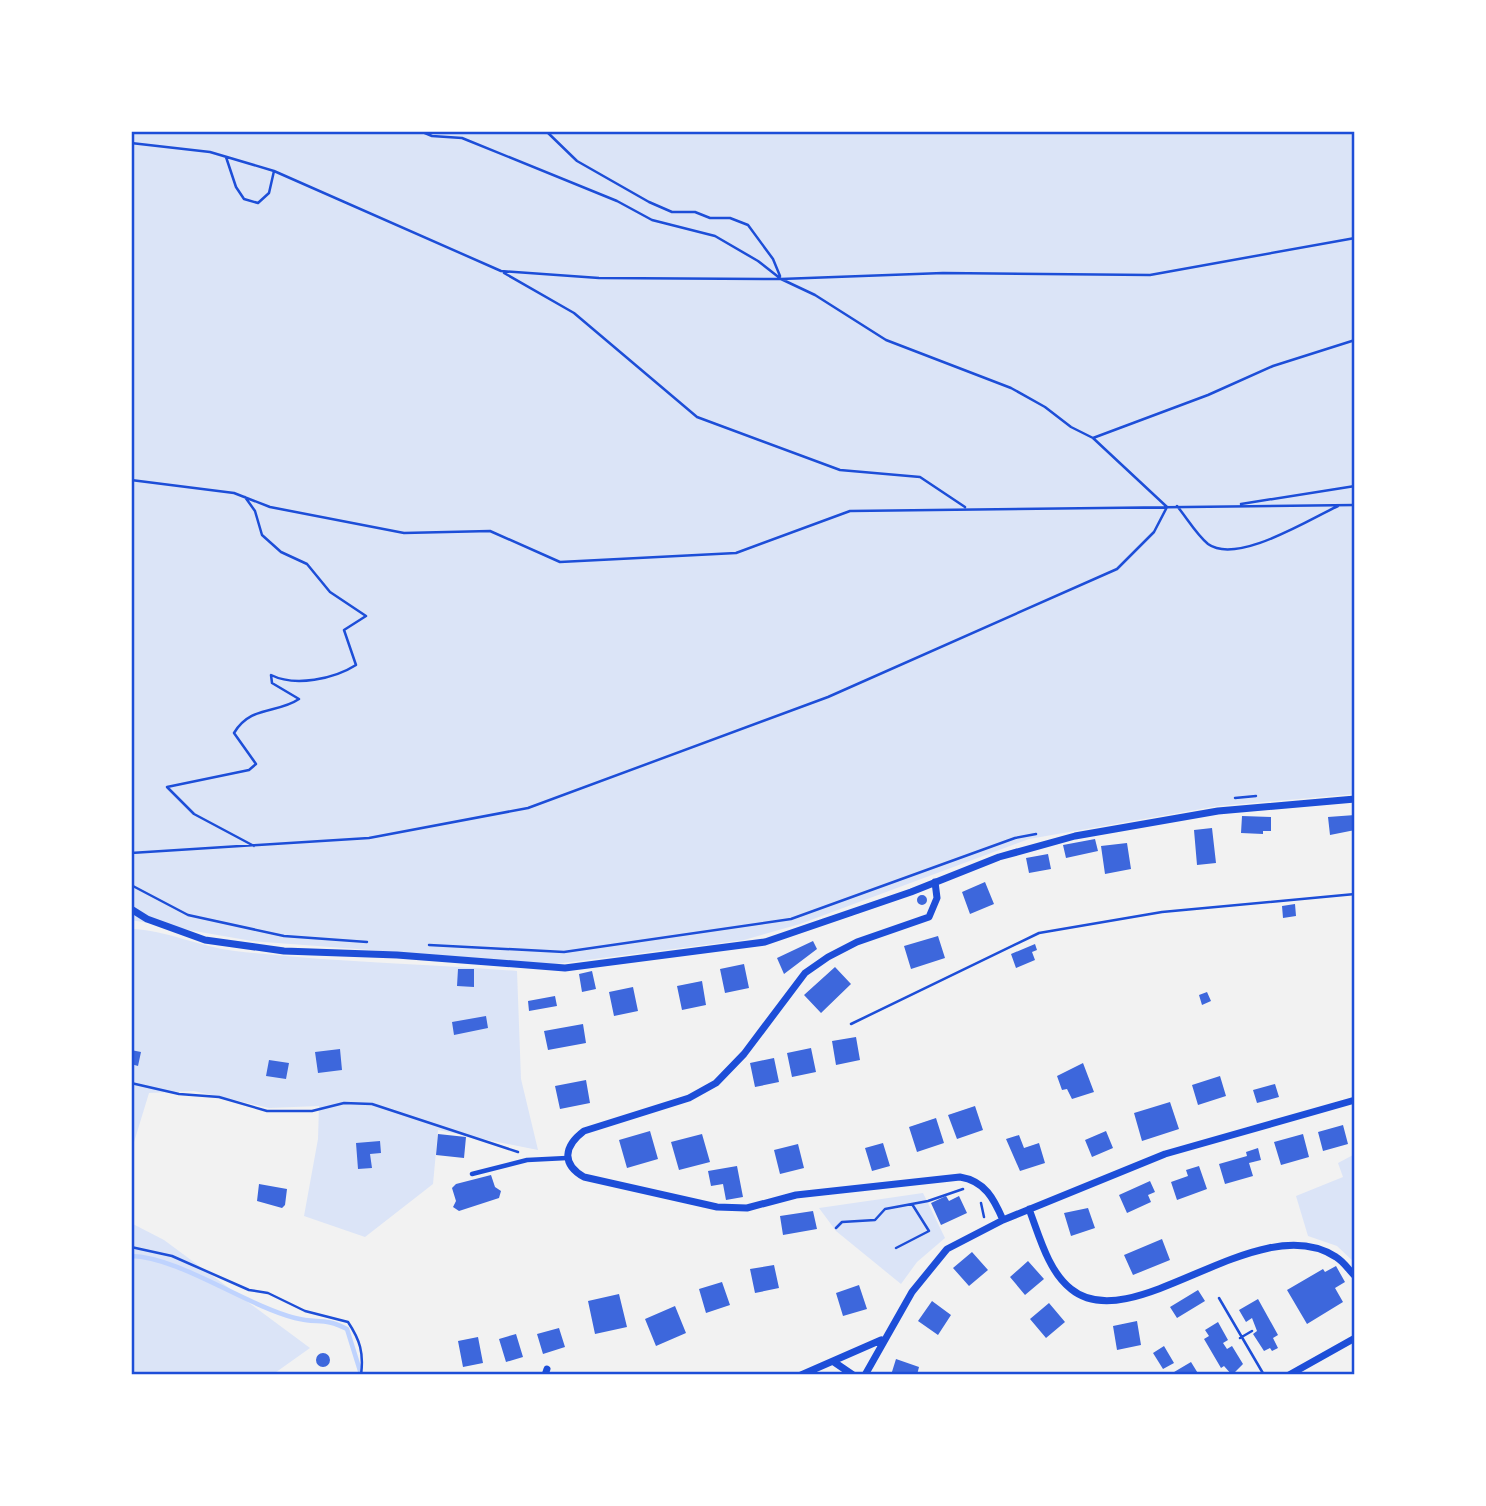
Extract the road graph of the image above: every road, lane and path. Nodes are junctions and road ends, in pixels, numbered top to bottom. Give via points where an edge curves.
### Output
1 (420, 131) edge
2 (546, 131) edge
3 (131, 143) edge
4 (225, 156) junction
5 (274, 171) junction
6 (1355, 238) edge
7 (501, 271) junction
8 (781, 279) junction
9 (1355, 340) edge
10 (1093, 438) junction
11 (131, 480) edge
12 (1355, 486) edge
13 (245, 498) junction
14 (1340, 505) junction
15 (1355, 505) edge
16 (1177, 506) junction
17 (1230, 506) junction
18 (1167, 507) junction
19 (967, 508) junction
20 (1355, 799) edge
21 (255, 847) junction
22 (131, 853) edge
23 (906, 877) dead end
24 (935, 882) junction
25 (131, 885) edge
26 (1355, 894) edge
27 (131, 909) edge
28 (368, 942) dead end
29 (422, 945) dead end
30 (851, 1024) dead end
31 (131, 1083) edge
32 (1355, 1100) edge
33 (519, 1152) dead end
34 (567, 1158) junction
35 (472, 1174) dead end
36 (963, 1189) dead end
37 (981, 1203) dead end
38 (912, 1204) junction
39 (1029, 1209) junction
40 (838, 1219) dead end
41 (1003, 1220) junction
42 (842, 1222) junction
43 (989, 1226) junction
44 (836, 1228) dead end
45 (131, 1247) edge
46 (896, 1248) dead end
47 (1355, 1276) edge
48 (1219, 1298) dead end
49 (1252, 1331) dead end
50 (1240, 1338) junction
51 (1355, 1338) edge
52 (882, 1340) junction
53 (834, 1362) junction
54 (361, 1375) edge
55 (801, 1375) edge
56 (853, 1375) edge
57 (865, 1375) edge
58 (1264, 1375) edge
59 (1289, 1375) edge

1 - 8 path via 462,138 617,201 652,220 715,236
2 - 8 path via 577,161 649,202 673,212 730,218 747,225 773,259
3 - 4 path
4 - 5 path
4 - 5 path via 244,200 258,203 269,193
5 - 7 path
6 - 8 path via 1150,275
7 - 8 path via 599,278
7 - 19 path via 574,313 696,417 840,470 920,477
8 - 10 path via 886,340 1011,388
9 - 10 path via 1273,366
10 - 18 path
11 - 13 path
12 - 17 path
13 - 19 path via 404,533 490,531 560,562 736,553 850,511
13 - 21 path via 255,511 262,535 281,552 307,564 330,592 366,616 344,630 356,665 341,674 285,682 271,675 272,683 299,699 289,706 260,710 237,728 234,733 256,764 249,770 167,787 194,814
14 - 15 path
14 - 16 path via 1258,544 1225,550 1209,544
14 - 17 path
16 - 17 path
16 - 18 path
18 - 19 path
18 - 21 path via 1154,532 1117,569 828,697 723,738 528,808 369,838
20 - 24 street via 1218,811 1075,836 999,857
21 - 22 path
23 - 29 path via 791,919 564,952
24 - 27 street via 765,942 565,968 284,951 205,940
24 - 34 street via 937,898 929,918 858,942 805,973 744,1054 716,1083 689,1098 584,1131 567,1150
25 - 28 path via 188,915 284,936
26 - 30 path via 1162,912 1039,933
31 - 33 path via 219,1097 267,1111 372,1104
32 - 39 street via 1165,1154
34 - 35 lane via 527,1160
34 - 41 street via 572,1171 584,1177 717,1208 747,1208 796,1195 960,1177 989,1192
36 - 38 path
37 - 43 path
38 - 42 path via 885,1209 875,1220
38 - 46 path via 929,1231
39 - 41 street
39 - 47 street via 1060,1276 1071,1289 1100,1301 1144,1294 1228,1259 1268,1249 1306,1246 1335,1256
40 - 42 path
41 - 43 street
42 - 44 path
43 - 52 street via 947,1249
45 - 54 path via 172,1256 249,1290 348,1322 364,1359
48 - 50 path
49 - 50 path
50 - 58 path
51 - 59 street
52 - 53 street
52 - 57 street
53 - 55 street
53 - 56 street

